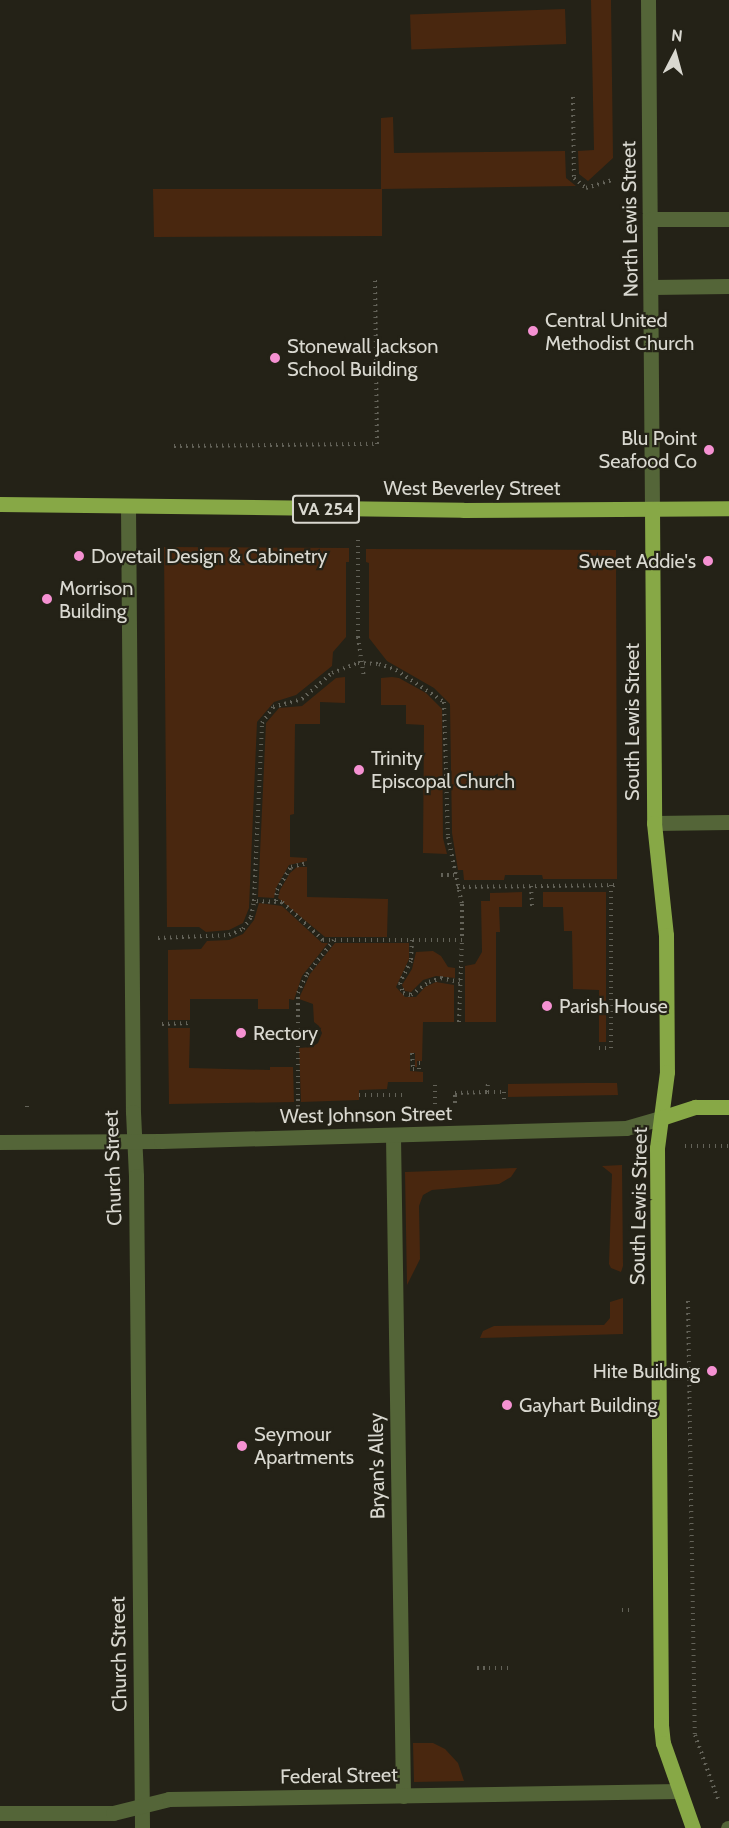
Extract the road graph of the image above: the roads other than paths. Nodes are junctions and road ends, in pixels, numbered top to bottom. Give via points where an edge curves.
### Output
1 (648, 0) edge
2 (651, 219) junction
3 (729, 219) edge
4 (729, 286) edge
5 (652, 287) junction
6 (0, 504) edge
7 (128, 507) junction
8 (729, 508) edge
9 (652, 509) junction
10 (729, 822) edge
11 (654, 824) junction
12 (729, 1107) edge
13 (662, 1118) junction
14 (393, 1136) junction
15 (0, 1142) edge
16 (134, 1142) junction
17 (679, 1791) junction
18 (403, 1796) junction
19 (142, 1806) junction
20 (0, 1813) edge
21 (142, 1828) edge
22 (693, 1828) edge

1 - 2 street, North Lewis Street
2 - 3 street
2 - 5 street, North Lewis Street
4 - 5 street
5 - 9 street, North Lewis Street
6 - 7 main road, West Beverley Street / VA 254
7 - 9 main road, West Beverley Street / VA 254
7 - 16 street, Church Street
8 - 9 main road, West Beverley Street / VA 254
9 - 11 main road, South Lewis Street
10 - 11 street
11 - 13 main road, South Lewis Street via 666,935 667,1072
12 - 13 main road, West Johnson Street via 695,1107
13 - 14 street, West Johnson Street via 626,1128
13 - 17 main road, South Lewis Street via 657,1148 661,1725
14 - 16 street, West Johnson Street
14 - 18 street, Bryan's Alley
15 - 16 street, West Johnson Street
16 - 19 street, Church Street
17 - 18 street, Federal Street via 569,1800
17 - 22 main road, South Lewis Street
18 - 19 street, Federal Street via 168,1799
19 - 20 street, Federal Street via 113,1813
19 - 21 street, Church Street

